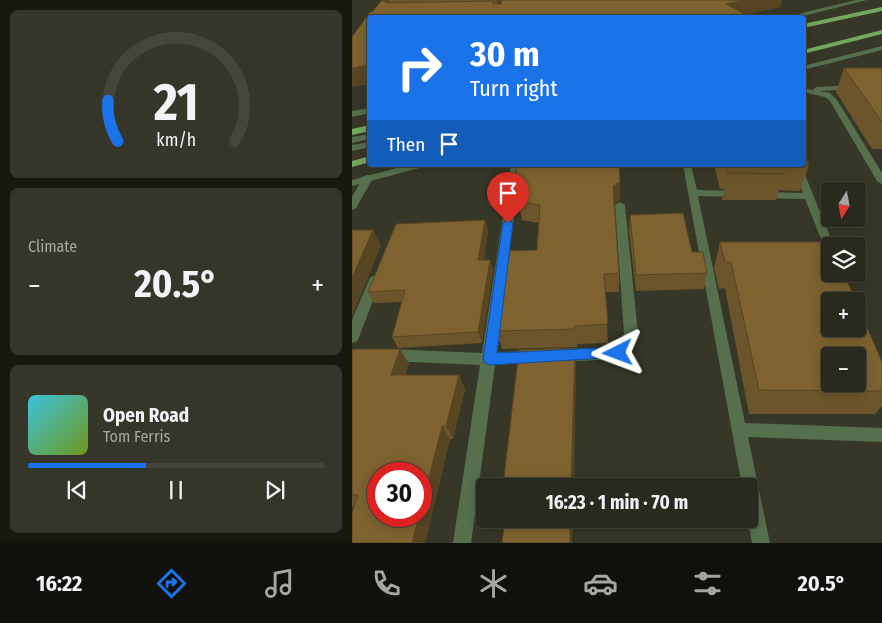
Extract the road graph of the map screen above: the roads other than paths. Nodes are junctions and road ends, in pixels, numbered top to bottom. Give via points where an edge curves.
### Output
1 (864, 0) edge
2 (882, 9) edge
3 (797, 15) edge
4 (806, 25) edge
5 (882, 32) edge
6 (882, 48) edge
7 (806, 51) edge
8 (806, 67) edge
9 (882, 86) edge
10 (806, 90) edge
11 (806, 90) edge
12 (367, 111) edge
13 (352, 114) edge
14 (367, 129) edge
15 (352, 132) edge
16 (367, 137) edge
17 (352, 140) edge
18 (367, 145) edge
19 (352, 148) edge
20 (367, 161) edge
21 (352, 164) edge
22 (411, 167) edge
23 (516, 167) edge
24 (687, 167) edge
25 (798, 167) edge
26 (368, 178) junction
27 (882, 181) edge
28 (352, 183) edge
29 (693, 193) junction
30 (809, 196) junction
31 (620, 205) dead end
32 (352, 206) edge
33 (825, 237) edge
34 (380, 266) edge
35 (352, 337) edge
36 (372, 355) edge
37 (490, 359) junction
38 (739, 430) junction
39 (882, 435) edge
40 (462, 543) edge
41 (761, 543) edge

1 - 3 street
2 - 4 main road
5 - 7 main road
6 - 8 street
9 - 10 lane
11 - 27 lane via 827,95 832,100
12 - 13 street
14 - 15 main road
16 - 17 lane
18 - 19 lane
20 - 21 main road
22 - 26 street
23 - 37 street
24 - 29 lane
25 - 30 lane
26 - 28 street
26 - 32 street
29 - 30 lane
29 - 38 lane via 710,257
30 - 33 lane
31 - 37 street via 631,334 628,344 618,353
34 - 35 street
36 - 37 street
37 - 40 street
38 - 39 lane
38 - 41 lane

